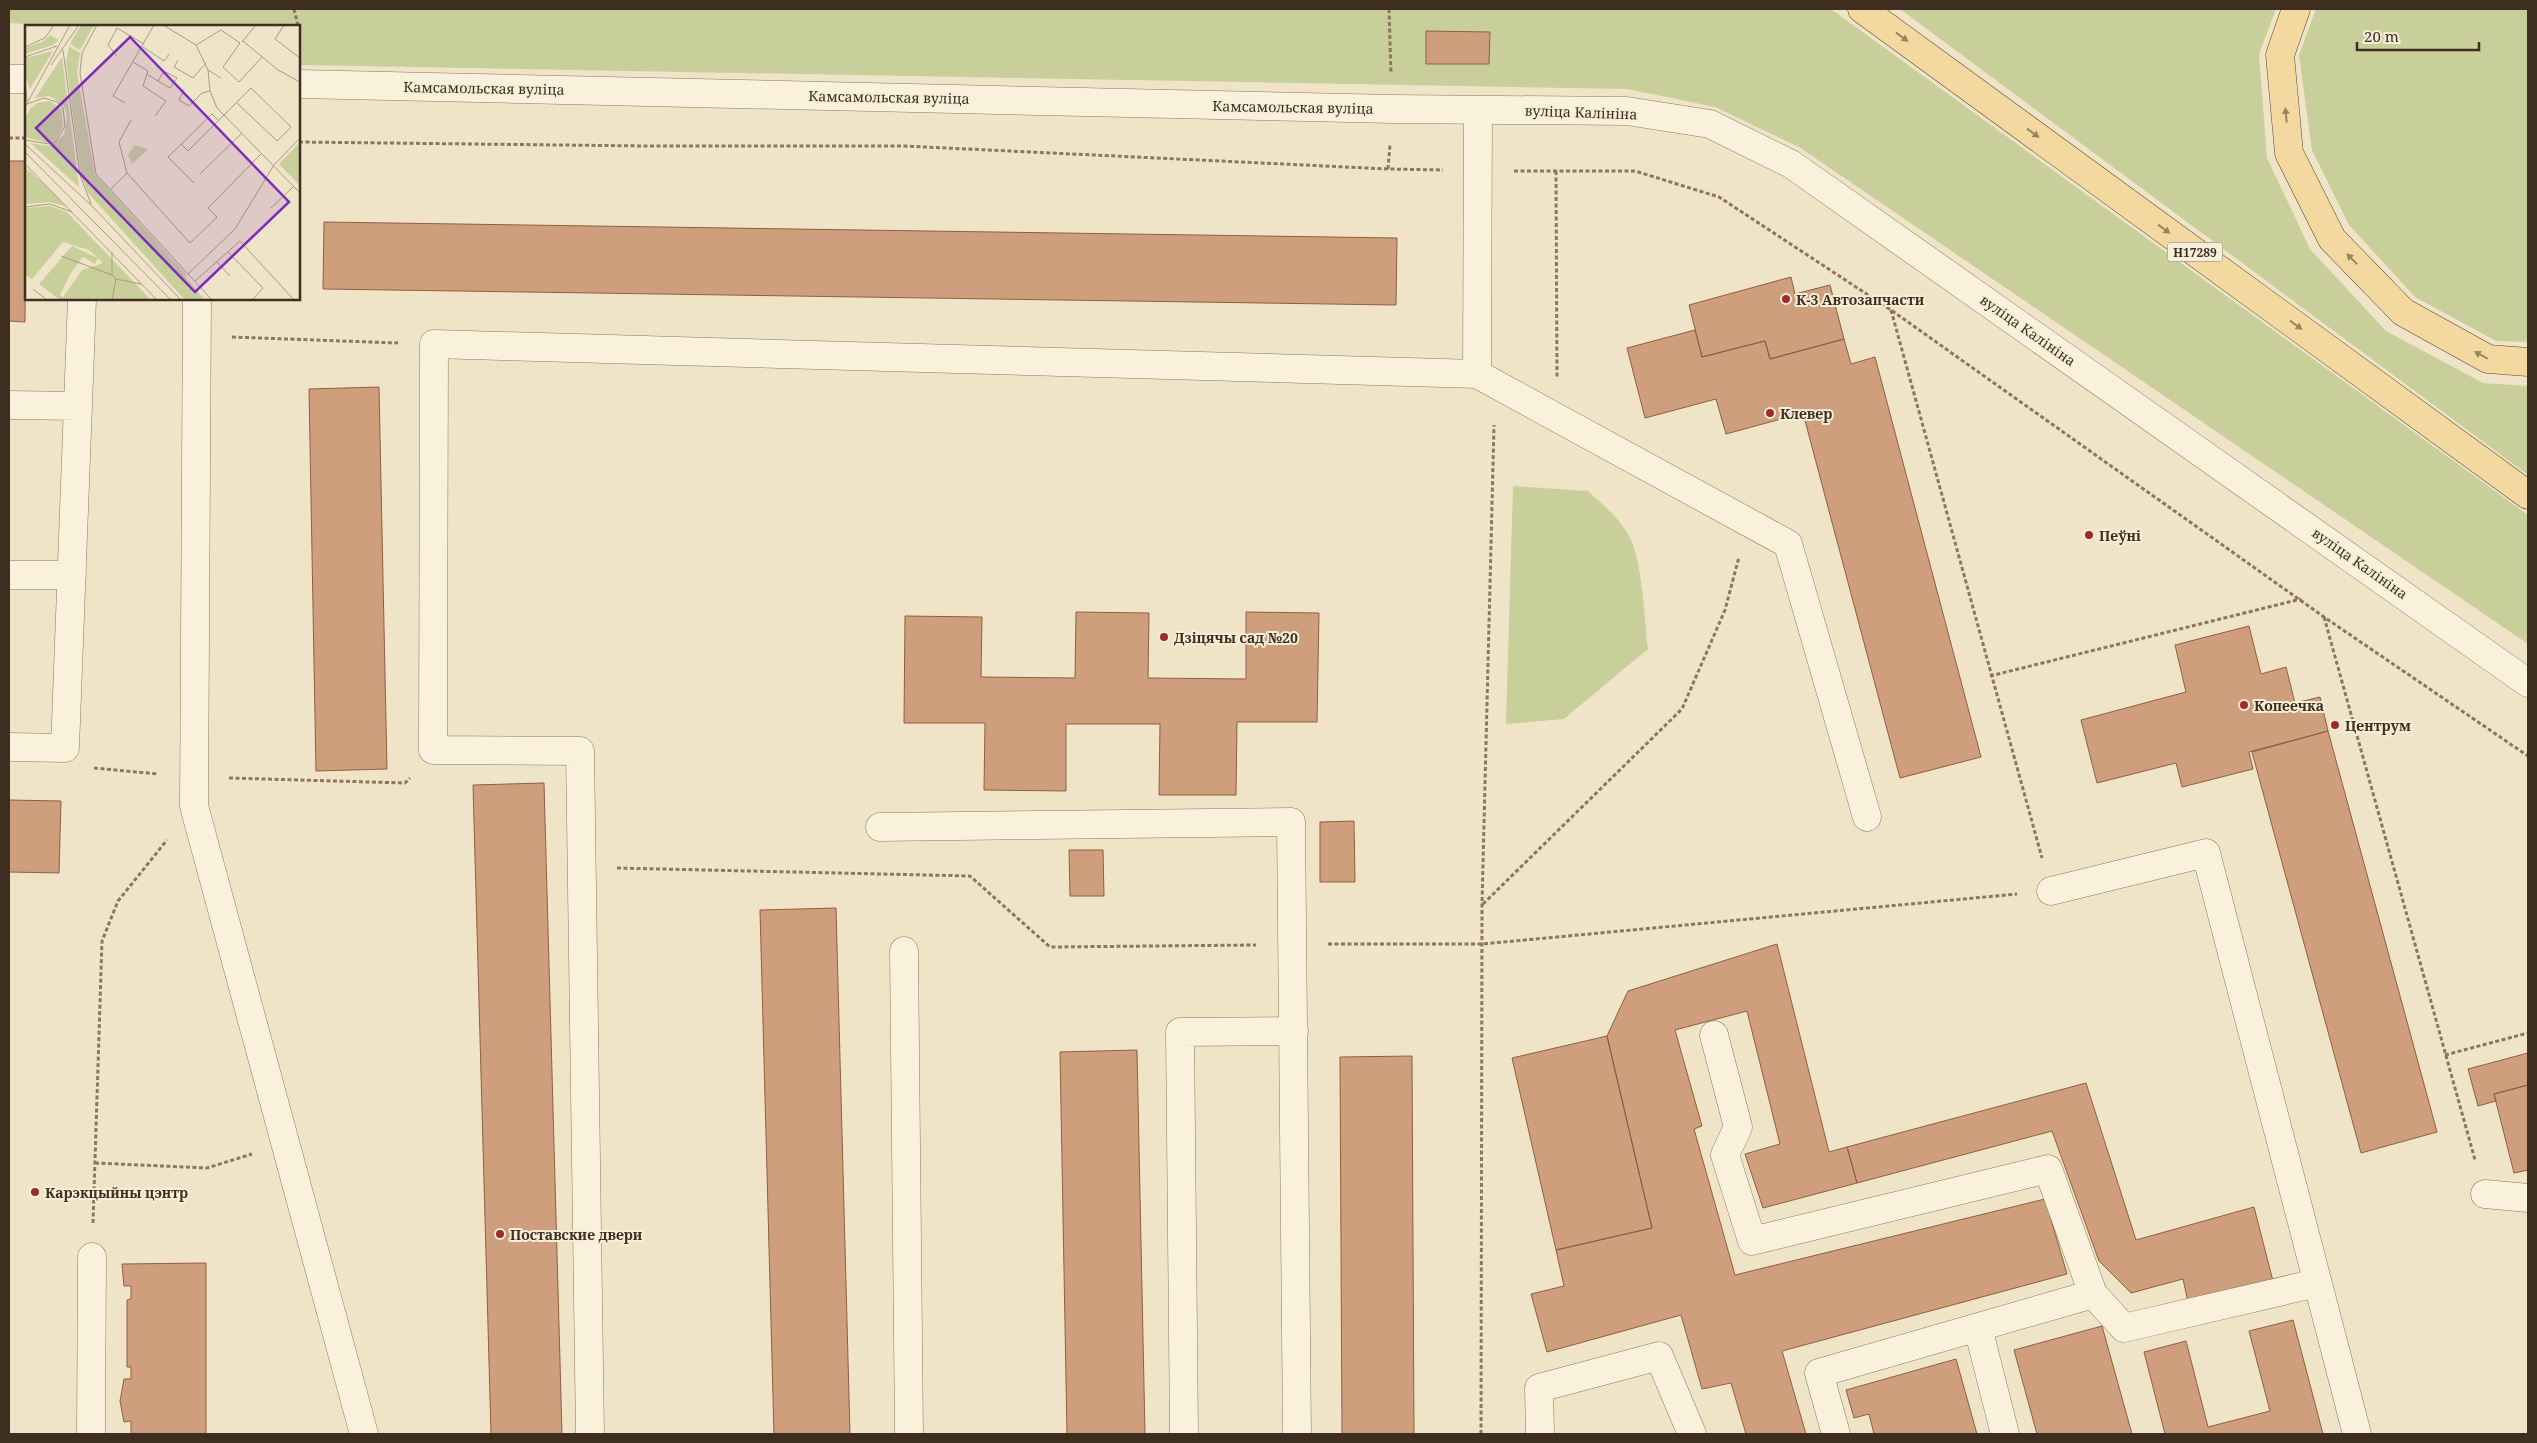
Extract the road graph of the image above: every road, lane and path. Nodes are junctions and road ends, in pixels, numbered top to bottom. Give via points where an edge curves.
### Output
1 (294, 9) edge
2 (1862, 9) edge
3 (2296, 9) edge
4 (298, 25) edge
5 (9, 79) edge
6 (25, 79) edge
7 (300, 84) edge
8 (1478, 110) junction
9 (9, 138) edge
10 (25, 138) edge
11 (1556, 171) dead end
12 (82, 300) edge
13 (197, 300) edge
14 (1890, 310) dead end
15 (196, 336) junction
16 (434, 344) junction
17 (2528, 362) edge
18 (1486, 379) junction
19 (9, 405) edge
20 (78, 406) junction
21 (1557, 418) junction
22 (2528, 495) edge
23 (1748, 521) junction
24 (9, 575) edge
25 (72, 575) junction
26 (2302, 599) dead end
27 (2324, 617) dead end
28 (1990, 676) junction
29 (2528, 683) edge
30 (9, 747) edge
31 (65, 748) junction
32 (433, 750) junction
33 (193, 776) junction
34 (194, 806) junction
35 (1867, 817) dead end
36 (880, 827) dead end
37 (2052, 891) joint
38 (1482, 904) junction
39 (904, 951) dead end
40 (1294, 1030) junction
41 (2528, 1033) edge
42 (1714, 1035) dead end
43 (2445, 1054) junction
44 (285, 1143) junction
45 (95, 1163) junction
46 (2485, 1194) joint
47 (2528, 1198) edge
48 (92, 1257) joint
49 (2317, 1283) junction
50 (2093, 1294) junction
51 (1978, 1328) junction
52 (91, 1434) edge
53 (364, 1434) edge
54 (590, 1434) edge
55 (909, 1434) edge
56 (1184, 1434) edge
57 (1297, 1434) edge
58 (1481, 1434) edge
59 (1540, 1434) edge
60 (1692, 1434) edge
61 (1836, 1434) edge
62 (2005, 1434) edge
63 (2357, 1434) edge

1 - 4 path
2 -> 22 main road, Н17289
17 -> 3 main road via 2488,359 2403,312 2332,239 2289,153 2280,55
5 - 6 street
7 - 8 street, Камсамольская вуліца
8 - 18 street
8 - 29 street, вуліца Калініна via 1626,111 1710,124 1791,164
9 - 10 path
11 - 21 path
12 - 20 street
13 - 15 street
14 - 28 path
15 - 16 path
15 - 33 street
16 - 18 street
16 - 32 street
18 - 21 street
18 - 38 path
19 - 20 street
20 - 25 street
21 - 23 street
23 - 35 street via 1788,544
23 - 38 path via 1725,610 1682,709
24 - 25 street
25 - 31 street
26 - 28 path
27 - 43 path
28 - 37 path
30 - 31 street
31 - 33 path via 86,768
32 - 33 path via 405,784
32 - 54 street via 580,751
33 - 34 street
34 - 44 street
34 - 45 path via 118,901 102,941
36 - 40 street via 1291,822
37 - 49 street via 2206,853
38 - 58 path
39 - 55 street
40 - 56 street via 1180,1032
40 - 57 street
41 - 43 path
42 - 50 street via 1738,1127 1725,1155 1752,1241 2048,1169
43 - 46 path
44 - 45 path via 207,1168
44 - 53 street
45 - 48 path
46 - 47 street
48 - 52 street
49 - 50 street via 2124,1328
49 - 63 street
50 - 51 street
51 - 61 street via 1820,1374
51 - 62 street
59 - 60 street via 1539,1388 1659,1356

